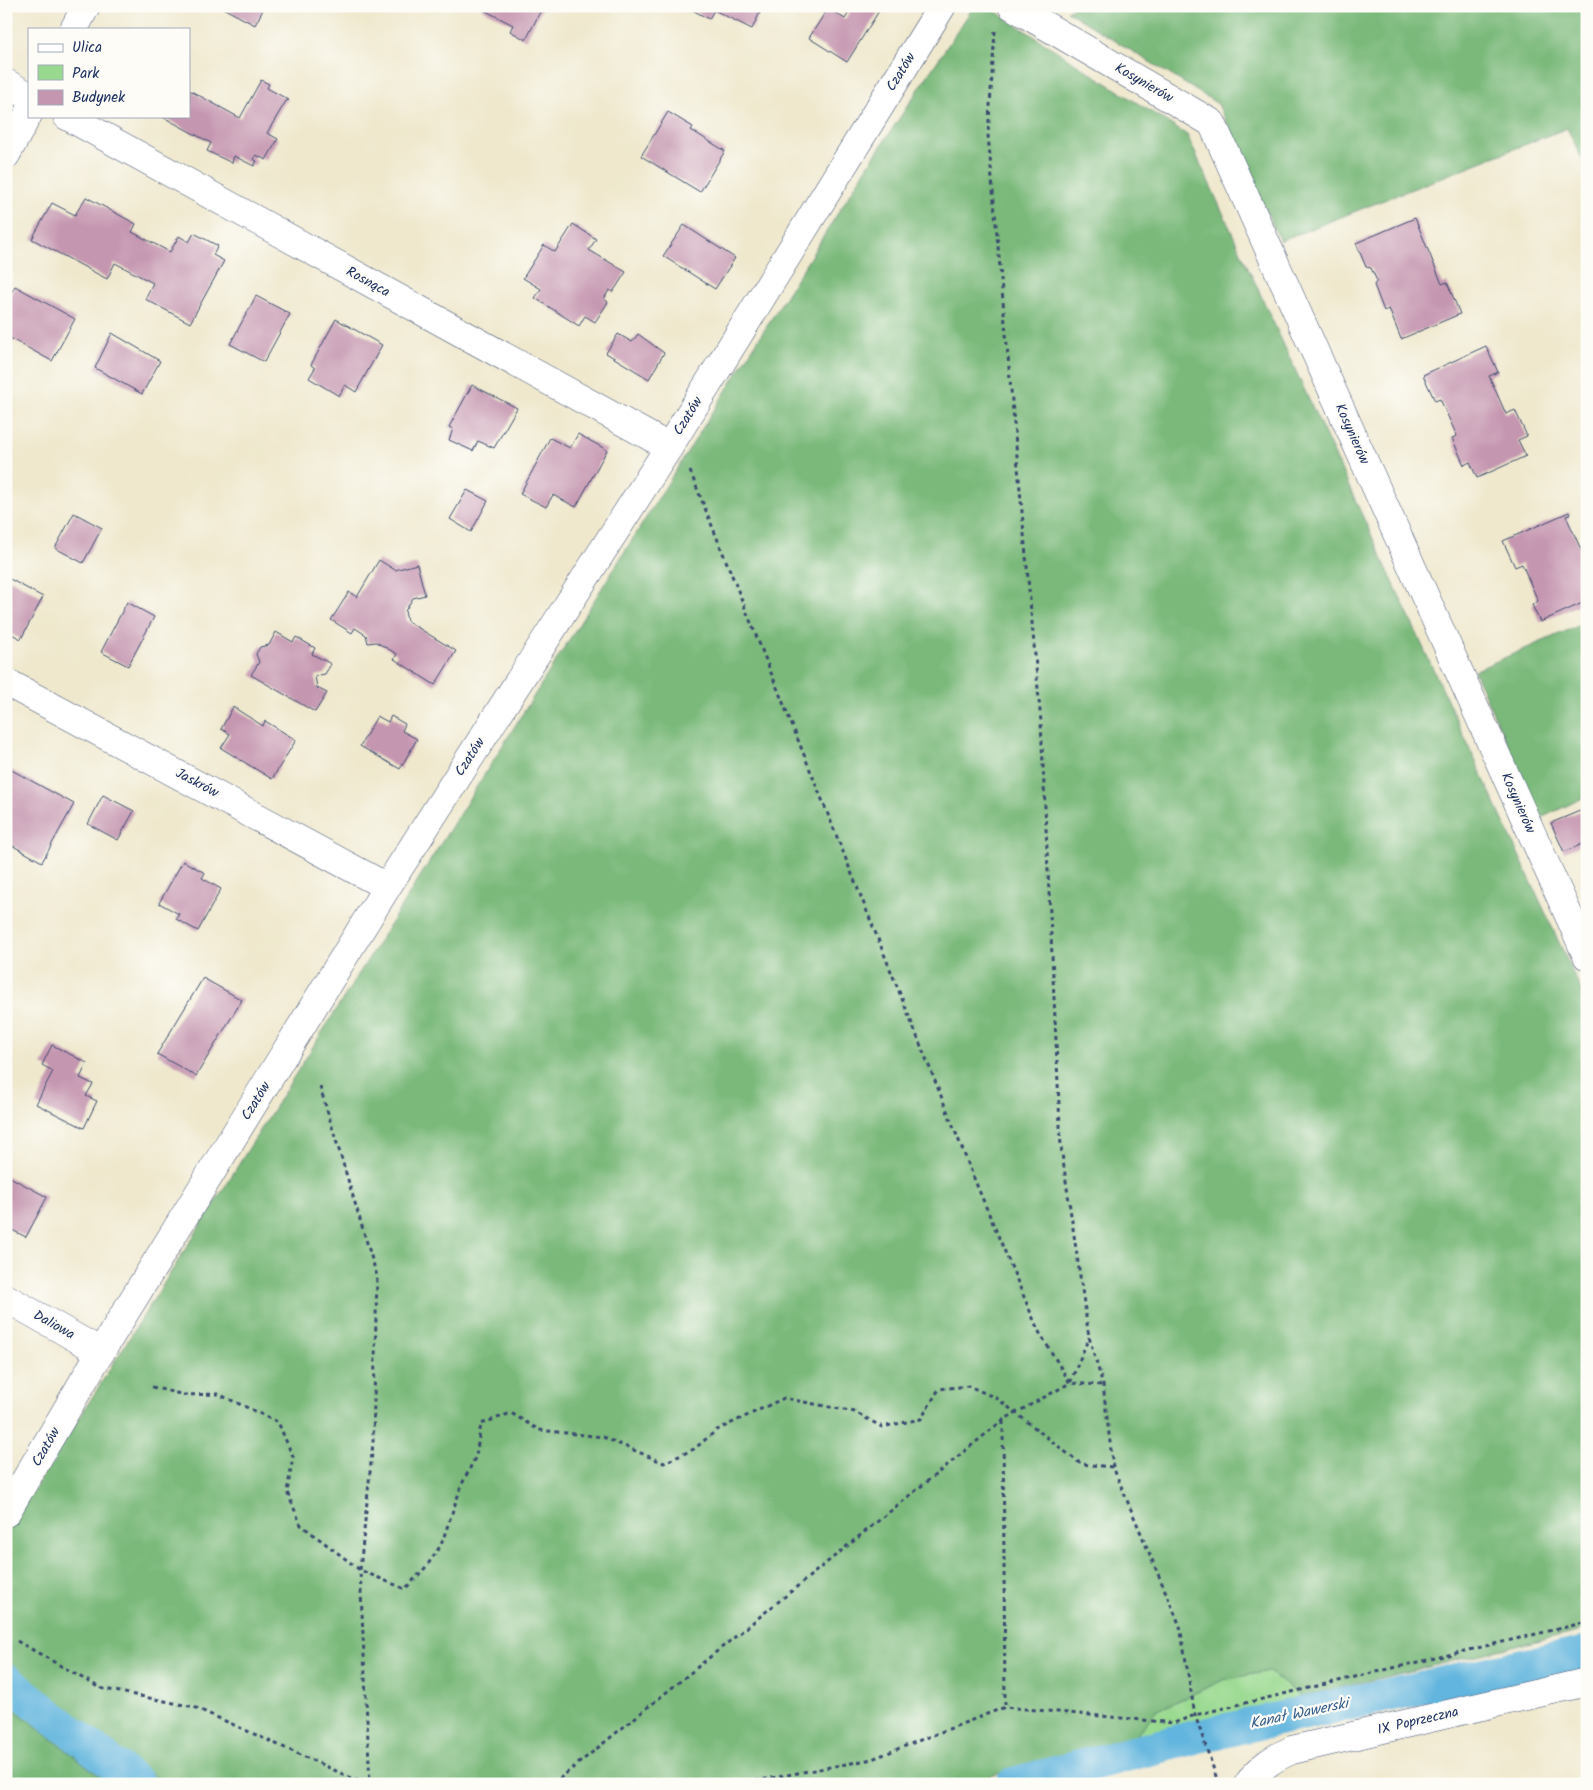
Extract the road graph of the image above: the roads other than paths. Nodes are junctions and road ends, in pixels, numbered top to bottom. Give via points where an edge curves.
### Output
1 (86, 6) edge
2 (942, 6) edge
3 (1004, 14) edge
4 (75, 28) edge
5 (6, 83) edge
6 (28, 95) edge
7 (28, 115) edge
8 (70, 118) edge
9 (6, 155) edge
10 (669, 447) junction
11 (6, 682) edge
12 (387, 887) junction
13 (1587, 956) edge
14 (6, 1298) edge
15 (102, 1352) junction
16 (6, 1513) edge
17 (1587, 1682) edge
18 (1252, 1778) edge

1 - 4 street
2 - 10 street, Czatów
3 - 13 street, Kosynierów via 1212,123
5 - 6 street
7 - 9 street
8 - 10 street, Rosnąca
10 - 12 street, Czatów
11 - 12 street, Jaskrów
12 - 15 street, Czatów
14 - 15 street, Daliowa
15 - 16 street, Czatów
17 - 18 street, IX Poprzeczna via 1292,1750 1273,1758

